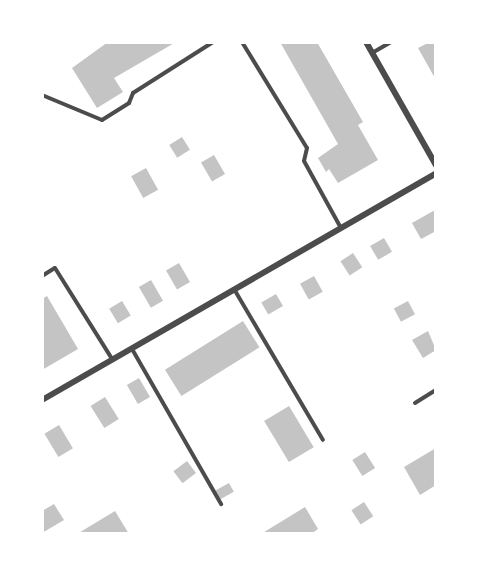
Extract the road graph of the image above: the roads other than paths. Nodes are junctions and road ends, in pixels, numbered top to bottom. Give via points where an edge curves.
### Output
1 (213, 42) edge
2 (242, 42) edge
3 (366, 42) edge
4 (391, 42) edge
5 (372, 53) junction
6 (42, 95) edge
7 (436, 165) edge
8 (436, 173) edge
9 (341, 228) junction
10 (42, 276) edge
11 (234, 289) junction
12 (132, 348) junction
13 (112, 359) junction
14 (436, 390) edge
15 (42, 400) edge
16 (415, 403) dead end
17 (323, 440) dead end
18 (221, 504) dead end

1 - 6 lane via 134,93 129,103 102,120
2 - 9 lane via 307,148 304,161
3 - 5 street
4 - 5 lane
5 - 7 street
8 - 9 street
9 - 11 street
10 - 13 lane via 55,268
11 - 12 street
11 - 17 lane
12 - 13 street
12 - 18 lane
13 - 15 street
14 - 16 lane

